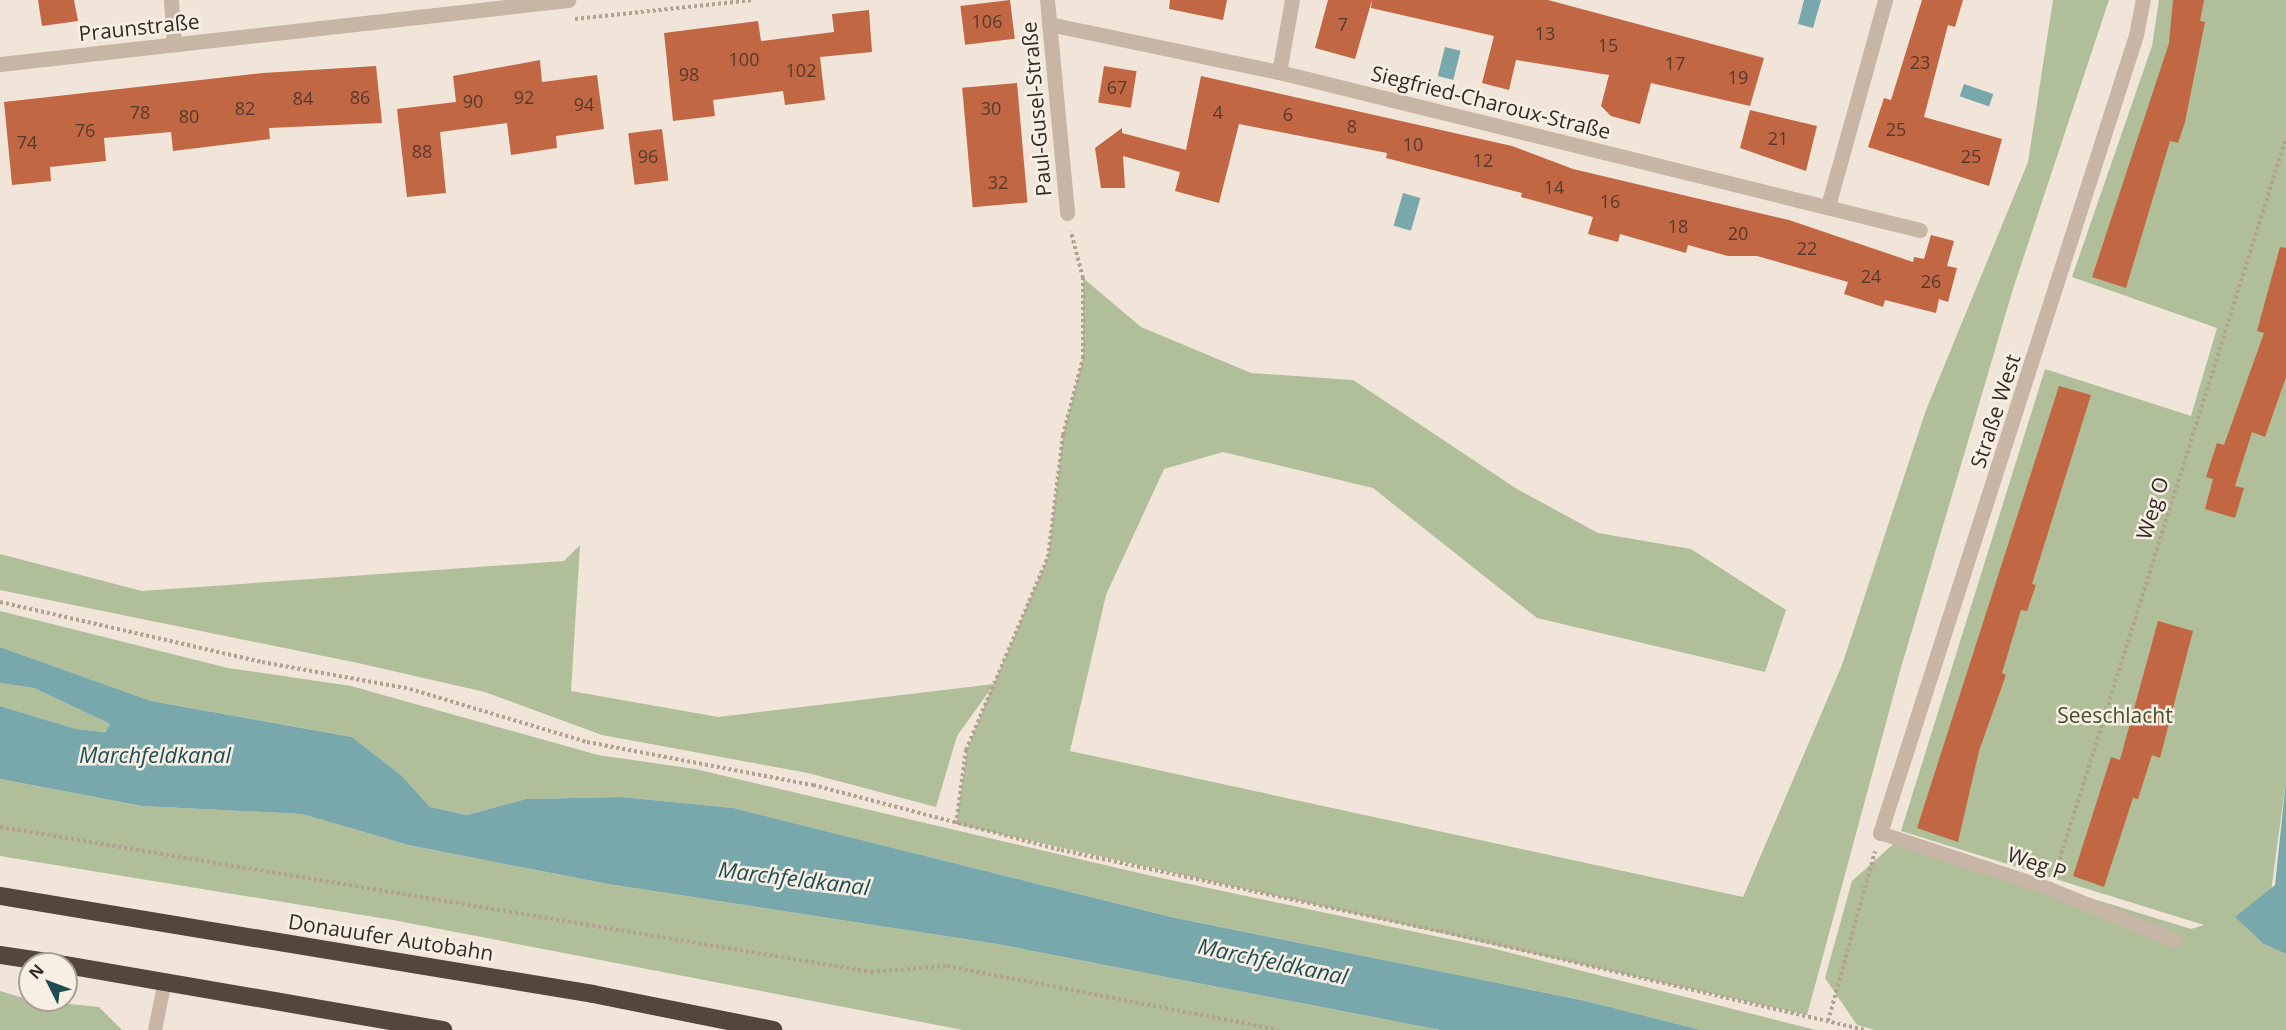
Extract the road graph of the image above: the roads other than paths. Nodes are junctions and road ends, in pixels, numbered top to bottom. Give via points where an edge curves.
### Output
1 (171, 0) edge
2 (568, 0) edge
3 (1047, 0) edge
4 (1292, 0) edge
5 (1885, 0) edge
6 (2143, 0) edge
7 (1049, 24) junction
8 (174, 44) junction
9 (0, 64) edge
10 (1279, 72) junction
11 (1828, 206) junction
12 (1066, 213) road end
13 (1920, 230) dead end
14 (1880, 833) joint
15 (0, 896) edge
16 (2176, 941) dead end
17 (0, 955) edge
18 (18, 958) edge
19 (78, 967) edge
20 (165, 981) junction
21 (155, 1030) edge
22 (443, 1030) edge
23 (773, 1030) edge

1 - 8 street
2 - 8 street, Praunstraße
3 - 7 street, Paul-Gusel-Straße
4 - 10 street
5 - 11 street
6 - 14 street, Straße West via 2105,135
7 - 10 street, Siegfried-Charoux-Straße
7 - 12 street, Paul-Gusel-Straße
8 - 9 street, Praunstraße
10 - 11 street, Siegfried-Charoux-Straße
11 - 13 street, Siegfried-Charoux-Straße
14 - 16 lane, Weg P via 2050,889
15 - 23 highway, Donauufer Autobahn via 593,994
17 - 18 highway
19 - 20 highway
20 - 21 lane
20 - 22 highway

